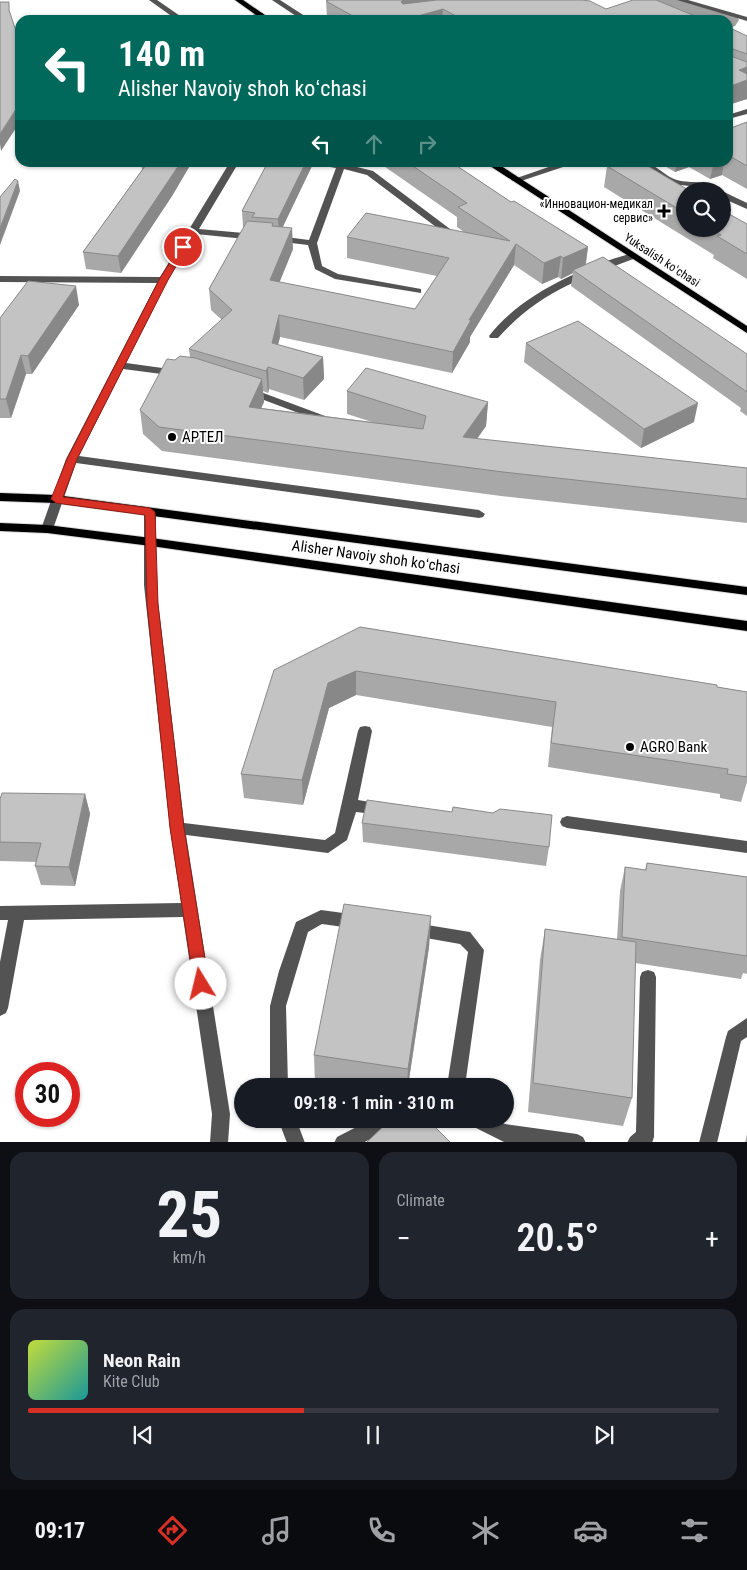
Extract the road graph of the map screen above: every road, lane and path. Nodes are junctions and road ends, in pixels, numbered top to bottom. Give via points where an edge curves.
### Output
1 (152, 0) edge
2 (238, 0) edge
3 (274, 0) edge
4 (680, 0) edge
5 (174, 15) edge
6 (260, 15) edge
7 (299, 15) edge
8 (747, 18) edge
9 (747, 111) edge
10 (733, 115) edge
11 (232, 167) edge
12 (341, 167) edge
13 (346, 167) edge
14 (496, 167) edge
15 (558, 167) edge
16 (650, 167) edge
17 (515, 180) junction
18 (676, 182) edge
19 (731, 198) edge
20 (747, 206) edge
21 (193, 231) junction
22 (460, 240) edge
23 (312, 243) junction
24 (633, 256) junction
25 (0, 279) edge
26 (163, 280) junction
27 (418, 291) dead end
28 (747, 330) edge
29 (494, 336) dead end
30 (120, 365) junction
31 (189, 375) edge
32 (232, 386) edge
33 (336, 424) edge
34 (72, 459) junction
35 (0, 497) edge
36 (56, 499) junction
37 (150, 512) junction
38 (479, 514) dead end
39 (0, 527) edge
40 (47, 529) junction
41 (152, 542) junction
42 (747, 591) edge
43 (747, 626) edge
44 (365, 731) dead end
45 (350, 805) junction
46 (397, 811) edge
47 (567, 822) dead end
48 (177, 828) junction
49 (747, 847) edge
50 (190, 910) junction
51 (18, 912) junction
52 (0, 913) edge
53 (378, 925) edge
54 (397, 928) edge
55 (648, 977) dead end
56 (0, 1008) edge
57 (747, 1026) edge
58 (279, 1078) edge
59 (457, 1078) edge
60 (291, 1128) edge
61 (372, 1128) edge
62 (493, 1128) edge
63 (219, 1142) edge
64 (296, 1142) edge
65 (343, 1142) edge
66 (577, 1142) edge
67 (636, 1142) edge
68 (708, 1142) edge

1 - 5 street
2 - 6 main road
3 - 7 street
4 - 8 street
9 - 10 street
11 - 21 street
12 - 23 street
13 - 22 street via 370,172
14 - 17 main road, Yuksalish koʻchasi
15 - 17 street
16 - 18 street
17 - 24 main road, Yuksalish koʻchasi
19 - 20 street
21 - 23 street
21 - 26 street
23 - 27 street via 318,267 335,276
24 - 28 main road, Yuksalish koʻchasi
24 - 29 street via 534,297 510,316
25 - 26 street
26 - 30 street
30 - 31 street
30 - 34 street
32 - 33 street
34 - 36 street
34 - 38 street
35 - 36 main road, Alisher Navoiy shoh koʻchasi
36 - 37 main road, Alisher Navoiy shoh koʻchasi
36 - 40 street
37 - 41 street
37 - 42 main road, Alisher Navoiy shoh koʻchasi
39 - 40 main road, Alisher Navoiy shoh koʻchasi
40 - 41 main road, Alisher Navoiy shoh koʻchasi
41 - 43 main road, Alisher Navoiy shoh koʻchasi
41 - 48 street via 150,585
44 - 45 street
45 - 46 street
45 - 48 street via 342,836 328,847
47 - 49 street
48 - 50 street
50 - 51 street
50 - 63 street via 221,1114
51 - 52 street
51 - 56 street
53 - 58 street via 321,917 302,927 278,1006
54 - 59 street via 464,937 476,950
55 - 67 street via 645,1136
57 - 68 street via 734,1037
60 - 64 street
61 - 65 street
62 - 66 street via 504,1134

